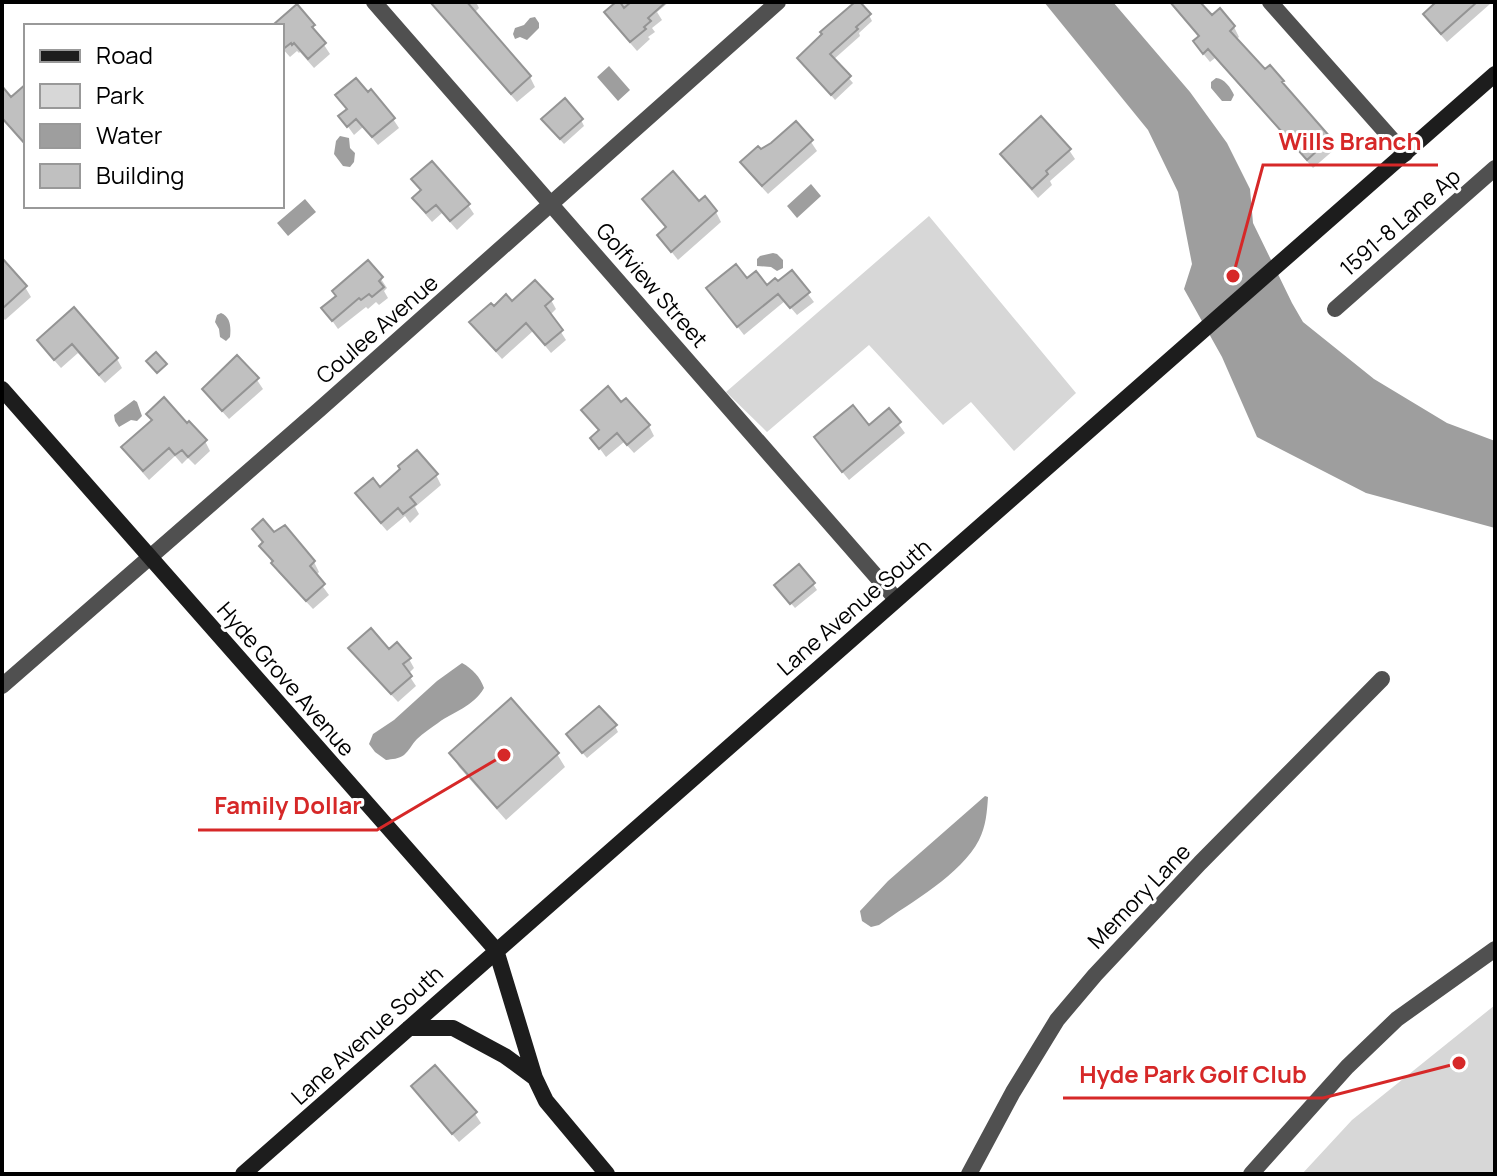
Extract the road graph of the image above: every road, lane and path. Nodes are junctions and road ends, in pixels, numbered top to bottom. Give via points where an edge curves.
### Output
1 (374, 2) edge
2 (778, 2) edge
3 (1270, 2) edge
4 (1495, 74) edge
5 (1405, 154) junction
6 (1495, 168) edge
7 (552, 204) junction
8 (1335, 309) dead end
9 (2, 389) edge
10 (149, 556) junction
11 (896, 599) junction
12 (1382, 679) dead end
13 (2, 686) edge
14 (1495, 949) edge
15 (496, 950) junction
16 (409, 1028) junction
17 (535, 1078) junction
18 (243, 1174) edge
19 (607, 1174) edge
20 (969, 1174) edge
21 (1251, 1174) edge

1 - 7 street, Golfview Street
2 - 7 street, Coulee Avenue
3 - 5 street
4 - 5 main road, Lane Avenue South
5 - 11 main road, Lane Avenue South
6 - 8 street, 1591-8 Lane Ap
7 - 10 street, Coulee Avenue
7 - 11 street, Golfview Street
9 - 10 main road, Hyde Grove Avenue
10 - 13 street, Coulee Avenue
10 - 15 main road, Hyde Grove Avenue
11 - 15 main road, Lane Avenue South
12 - 20 street, Memory Lane via 1200,863 1057,1020
14 - 21 street via 1397,1019
15 - 16 main road, Lane Avenue South
15 - 17 main road, Hyde Grove Avenue
16 - 17 main road via 453,1028
16 - 18 main road, Lane Avenue South
17 - 19 main road, Hyde Grove Avenue via 546,1101

